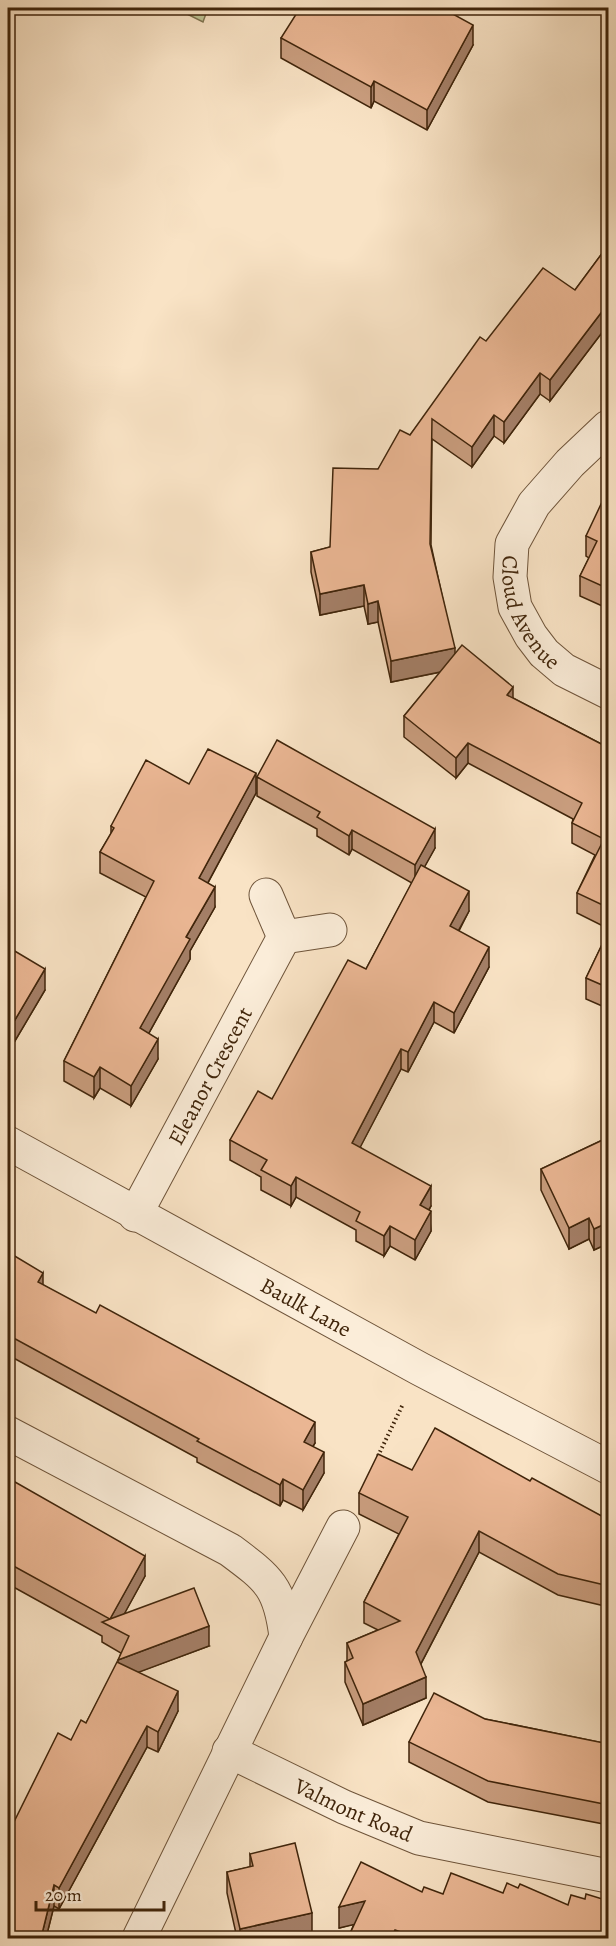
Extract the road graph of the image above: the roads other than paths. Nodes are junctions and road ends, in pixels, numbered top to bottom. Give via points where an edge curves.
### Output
1 (609, 427) edge
2 (609, 692) edge
3 (266, 895) dead end
4 (330, 930) dead end
5 (284, 937) junction
6 (8, 1143) edge
7 (135, 1215) junction
8 (8, 1433) edge
9 (609, 1467) edge
10 (343, 1527) dead end
11 (286, 1637) junction
12 (229, 1751) junction
13 (609, 1876) edge
14 (139, 1938) edge

1 - 2 street, Cloud Avenue via 534,504 512,544 510,577 515,607 544,652 564,670
3 - 5 street
4 - 5 street
5 - 7 street, Eleanor Crescent
6 - 7 street, Baulk Lane
7 - 9 street, Baulk Lane
8 - 11 street via 230,1550 257,1570 275,1591
10 - 11 street
11 - 12 street
12 - 13 street, Valmont Road via 344,1807 419,1838
12 - 14 street

